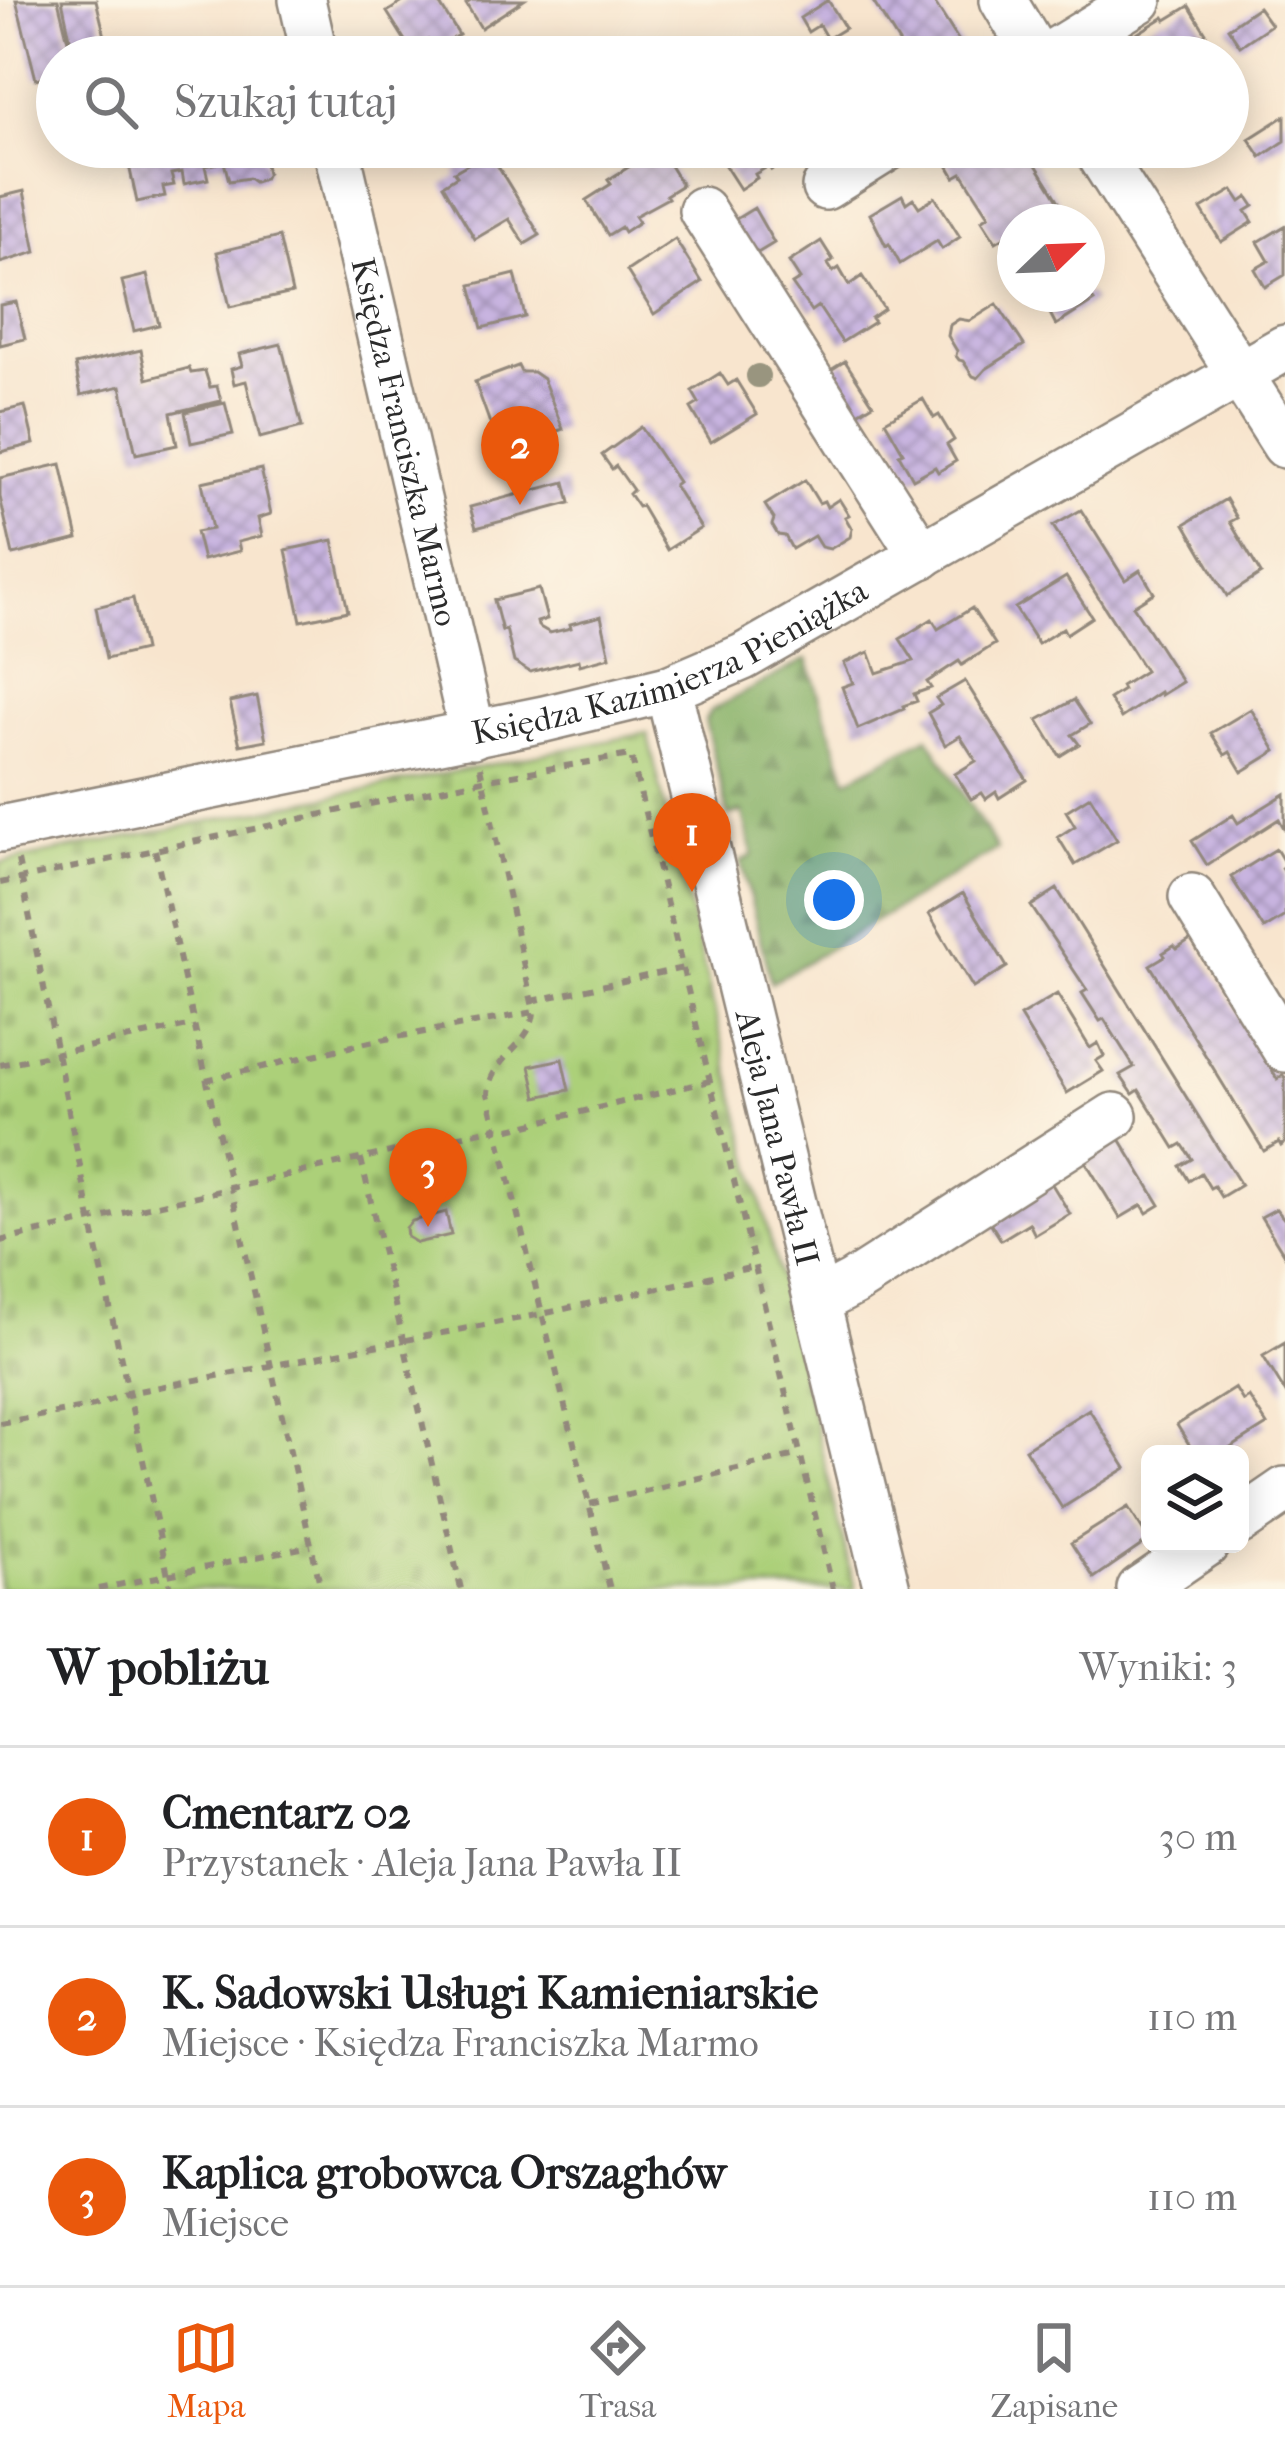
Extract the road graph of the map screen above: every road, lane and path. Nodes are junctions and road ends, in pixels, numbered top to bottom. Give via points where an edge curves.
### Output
1 (302, 0) edge
2 (1003, 0) edge
3 (1139, 0) edge
4 (310, 36) edge
5 (1028, 36) edge
6 (1078, 36) edge
7 (341, 168) edge
8 (855, 168) edge
9 (1108, 168) edge
10 (825, 187) dead end
11 (702, 211) dead end
12 (1285, 348) edge
13 (1241, 375) junction
14 (1285, 445) edge
15 (922, 556) junction
16 (668, 688) junction
17 (477, 751) junction
18 (483, 780) junction
19 (6, 824) edge
20 (155, 850) junction
21 (21, 878) junction
22 (0, 883) edge
23 (1192, 897) dead end
24 (682, 968) junction
25 (532, 1001) junction
26 (534, 1012) junction
27 (194, 1024) junction
28 (1279, 1026) edge
29 (57, 1054) junction
30 (0, 1065) edge
31 (206, 1080) junction
32 (710, 1081) junction
33 (1114, 1117) dead end
34 (495, 1128) junction
35 (361, 1159) junction
36 (231, 1188) junction
37 (91, 1220) junction
38 (0, 1240) edge
39 (755, 1267) junction
40 (818, 1302) junction
41 (542, 1314) junction
42 (401, 1340) junction
43 (271, 1366) junction
44 (128, 1393) junction
45 (0, 1423) edge
46 (800, 1454) junction
47 (1285, 1490) edge
48 (590, 1504) junction
49 (1249, 1514) edge
50 (311, 1546) junction
51 (1193, 1553) edge
52 (169, 1575) junction
53 (98, 1589) edge
54 (171, 1589) edge
55 (321, 1589) edge
56 (461, 1589) edge
57 (610, 1589) edge
58 (833, 1589) edge
59 (887, 1589) edge
60 (1140, 1589) edge

1 - 4 street
2 - 5 street
3 - 6 street
7 - 17 street, Księdza Franciszka Marmo
8 - 10 street
9 - 13 street
11 - 15 street
12 - 13 street, Księdza Kazimierza Pieniążka
13 - 14 street
13 - 15 street, Księdza Kazimierza Pieniążka
15 - 16 street, Księdza Kazimierza Pieniążka via 743,657
16 - 17 street, Księdza Kazimierza Pieniążka
16 - 40 street, Aleja Jana Pawła II
17 - 18 path
17 - 19 street, Księdza Kazimierza Pieniążka
18 - 20 path
18 - 24 path via 631,755
18 - 25 path
19 - 21 path
20 - 21 path
20 - 27 path
21 - 22 path
21 - 29 path
23 - 28 street
24 - 25 path
24 - 32 path
25 - 26 path
26 - 31 path
26 - 34 path via 533,1027 488,1083
27 - 29 path
27 - 31 path
29 - 30 path
29 - 37 path
31 - 36 path
32 - 34 path
32 - 39 path
33 - 40 street
34 - 35 path
34 - 41 path
35 - 36 path
35 - 42 path
36 - 37 path
36 - 43 path
37 - 38 path
37 - 44 path
39 - 41 path
39 - 46 path
40 - 59 street, Aleja Jana Pawła II
41 - 42 path
41 - 48 path
42 - 43 path
42 - 56 path
43 - 44 path
43 - 50 path
44 - 45 path
44 - 52 path
46 - 48 path
46 - 58 path
47 - 49 street
48 - 57 path
50 - 52 path
50 - 55 path
51 - 60 street
52 - 53 path
52 - 54 path

